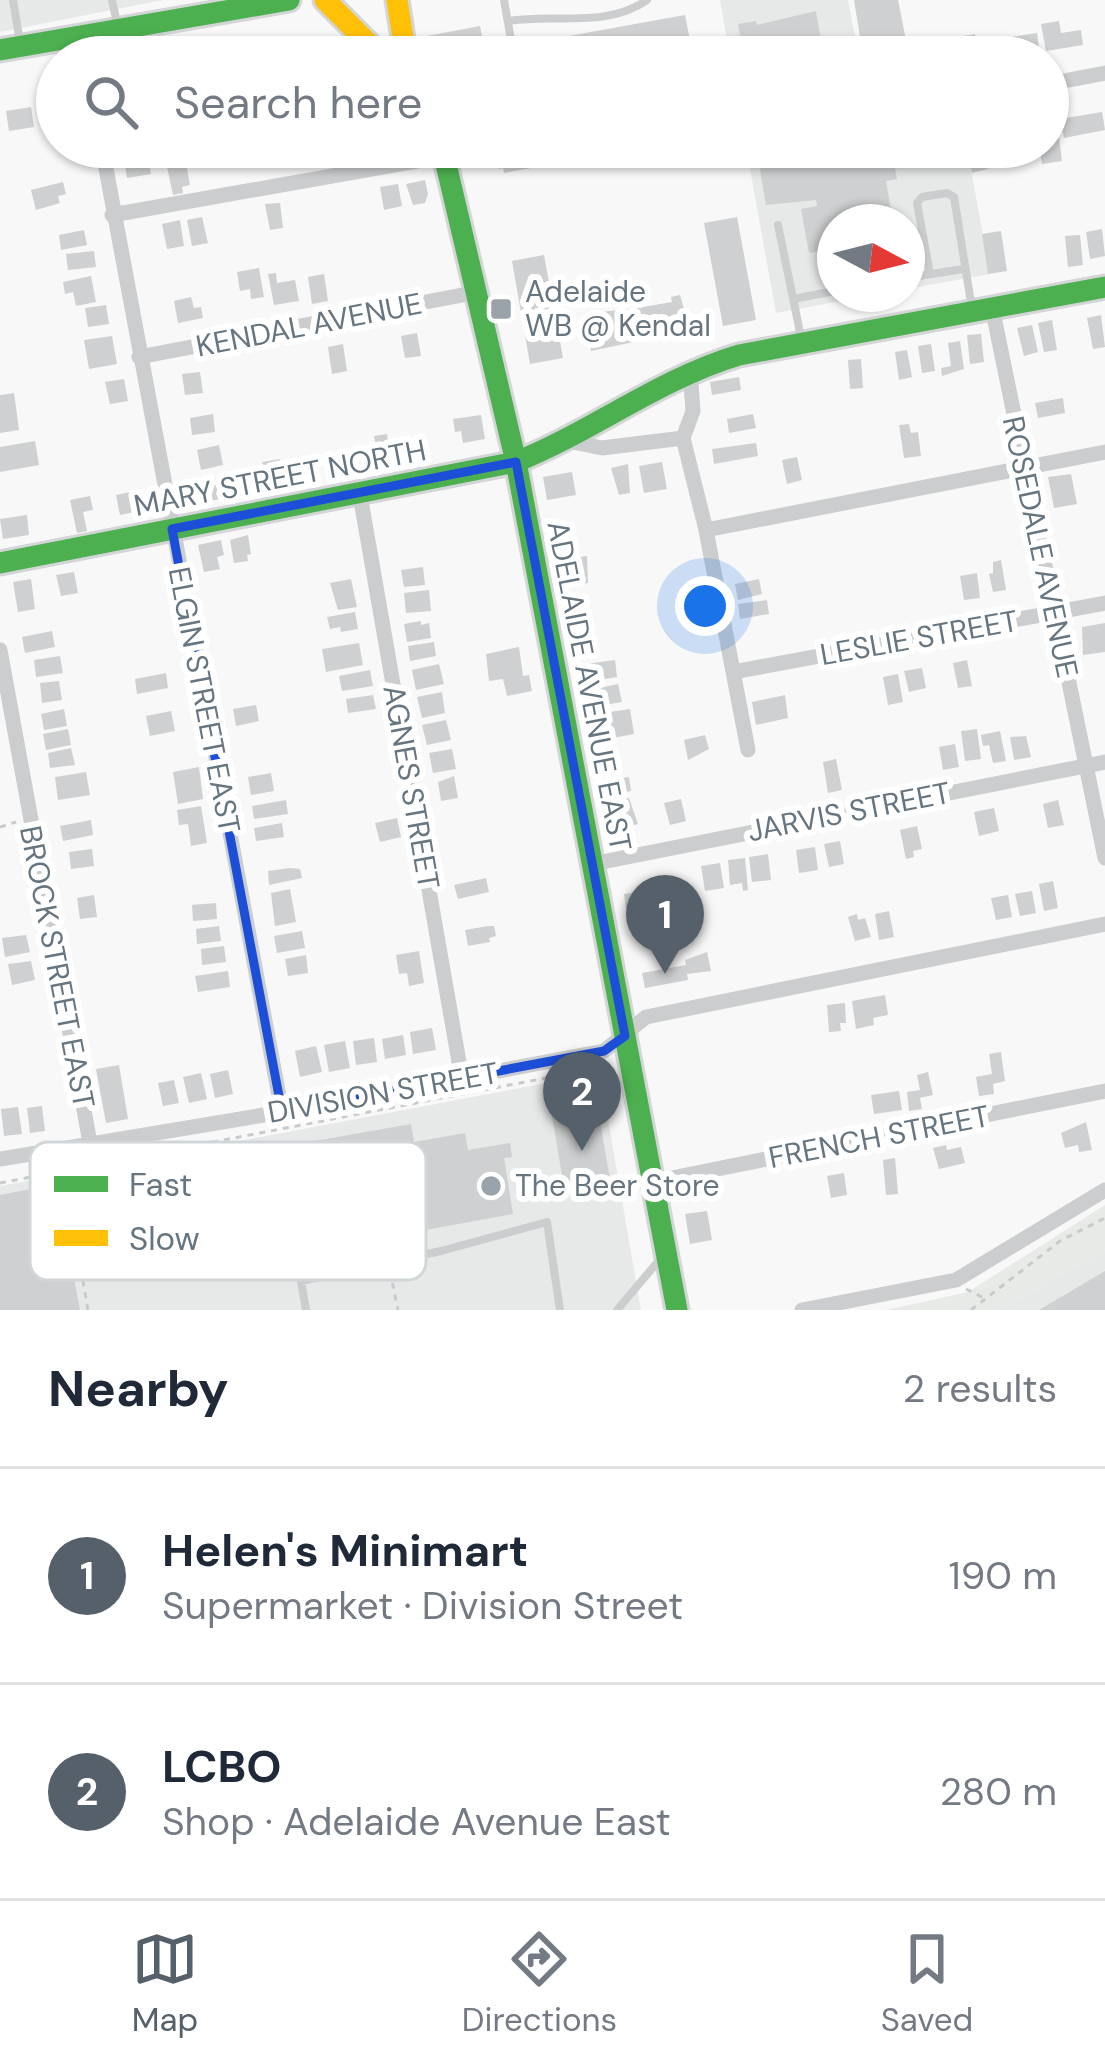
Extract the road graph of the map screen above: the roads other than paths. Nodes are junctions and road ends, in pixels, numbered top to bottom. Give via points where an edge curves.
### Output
1 (13, 0) edge
2 (112, 0) edge
3 (289, 0) edge
4 (326, 0) edge
5 (397, 0) edge
6 (504, 0) edge
7 (646, 0) edge
8 (259, 2) edge
9 (508, 21) junction
10 (119, 31) junction
11 (108, 36) edge
12 (361, 36) edge
13 (403, 36) edge
14 (510, 36) edge
15 (9, 52) edge
16 (1105, 73) edge
17 (1069, 80) edge
18 (105, 168) edge
19 (356, 168) edge
20 (448, 168) edge
21 (112, 215) junction
22 (778, 225) dead end
23 (963, 269) junction
24 (930, 274) junction
25 (925, 275) edge
26 (1105, 287) edge
27 (478, 292) junction
28 (817, 294) edge
29 (793, 299) junction
30 (982, 309) junction
31 (802, 343) junction
32 (139, 357) junction
33 (690, 370) junction
34 (683, 438) junction
35 (568, 442) junction
36 (1105, 452) edge
37 (516, 462) junction
38 (1022, 466) junction
39 (360, 495) junction
40 (172, 529) junction
41 (706, 530) junction
42 (0, 563) edge
43 (1105, 603) edge
44 (1052, 614) junction
45 (0, 650) edge
46 (733, 672) junction
47 (748, 750) dead end
48 (1105, 761) edge
49 (1087, 765) junction
50 (1105, 858) edge
51 (592, 864) junction
52 (1105, 924) edge
53 (625, 1036) junction
54 (462, 1079) junction
55 (1105, 1091) edge
56 (282, 1112) junction
57 (90, 1142) edge
58 (96, 1142) edge
59 (30, 1154) edge
60 (0, 1159) edge
61 (652, 1182) junction
62 (1105, 1190) edge
63 (666, 1252) junction
64 (426, 1253) edge
65 (301, 1280) edge
66 (306, 1310) edge
67 (560, 1310) edge
68 (617, 1310) edge
69 (677, 1310) edge
70 (802, 1310) edge

1 - 15 lane
2 - 10 lane
3 - 8 main road
4 - 12 main road
5 - 13 main road
6 - 9 lane
7 - 9 lane via 571,21
8 - 10 main road
9 - 14 lane
10 - 11 main road
16 - 17 street
18 - 21 street, ELGIN STREET EAST
19 - 21 street
20 - 27 main road, ADELAIDE AVENUE EAST
21 - 32 street, ELGIN STREET EAST
22 - 29 lane
23 - 24 lane
23 - 24 lane via 954,197 934,195 917,203
23 - 30 lane
24 - 25 lane
26 - 30 main road, MARY STREET NORTH
27 - 32 street, KENDAL AVENUE
27 - 37 main road, ADELAIDE AVENUE EAST
28 - 29 lane
29 - 31 lane
30 - 31 main road, MARY STREET NORTH
30 - 38 street, ROSEDALE AVENUE
31 - 33 main road, MARY STREET NORTH
32 - 40 street, ELGIN STREET EAST
33 - 34 street via 692,411
33 - 35 main road, MARY STREET NORTH
34 - 35 street, MARY STREET NORTH via 602,448
34 - 41 street
35 - 37 main road, MARY STREET NORTH
36 - 38 street
37 - 39 main road, MARY STREET NORTH
37 - 51 main road, ADELAIDE AVENUE EAST
38 - 41 street
38 - 44 street, ROSEDALE AVENUE
39 - 40 main road, MARY STREET NORTH
39 - 54 street, AGNES STREET
40 - 42 main road, MARY STREET NORTH
40 - 56 street, ELGIN STREET EAST
41 - 46 street
43 - 44 street, LESLIE STREET
44 - 46 street, LESLIE STREET
44 - 49 street, ROSEDALE AVENUE
45 - 57 street, BROCK STREET EAST
46 - 47 street
48 - 49 street, JARVIS STREET
49 - 50 street, ROSEDALE AVENUE
49 - 51 street, JARVIS STREET
51 - 53 main road, ADELAIDE AVENUE EAST
52 - 53 street, DIVISION STREET via 682,1008 646,1017
53 - 54 street, DIVISION STREET via 604,1051
53 - 61 main road, ADELAIDE AVENUE EAST
54 - 56 street, DIVISION STREET
55 - 61 street, FRENCH STREET
56 - 58 street, DIVISION STREET
59 - 60 street, DIVISION STREET
61 - 63 main road, ADELAIDE AVENUE EAST
62 - 70 street via 956,1280
63 - 68 lane
63 - 69 main road, ADELAIDE AVENUE EAST
64 - 67 lane via 547,1222
65 - 66 lane

